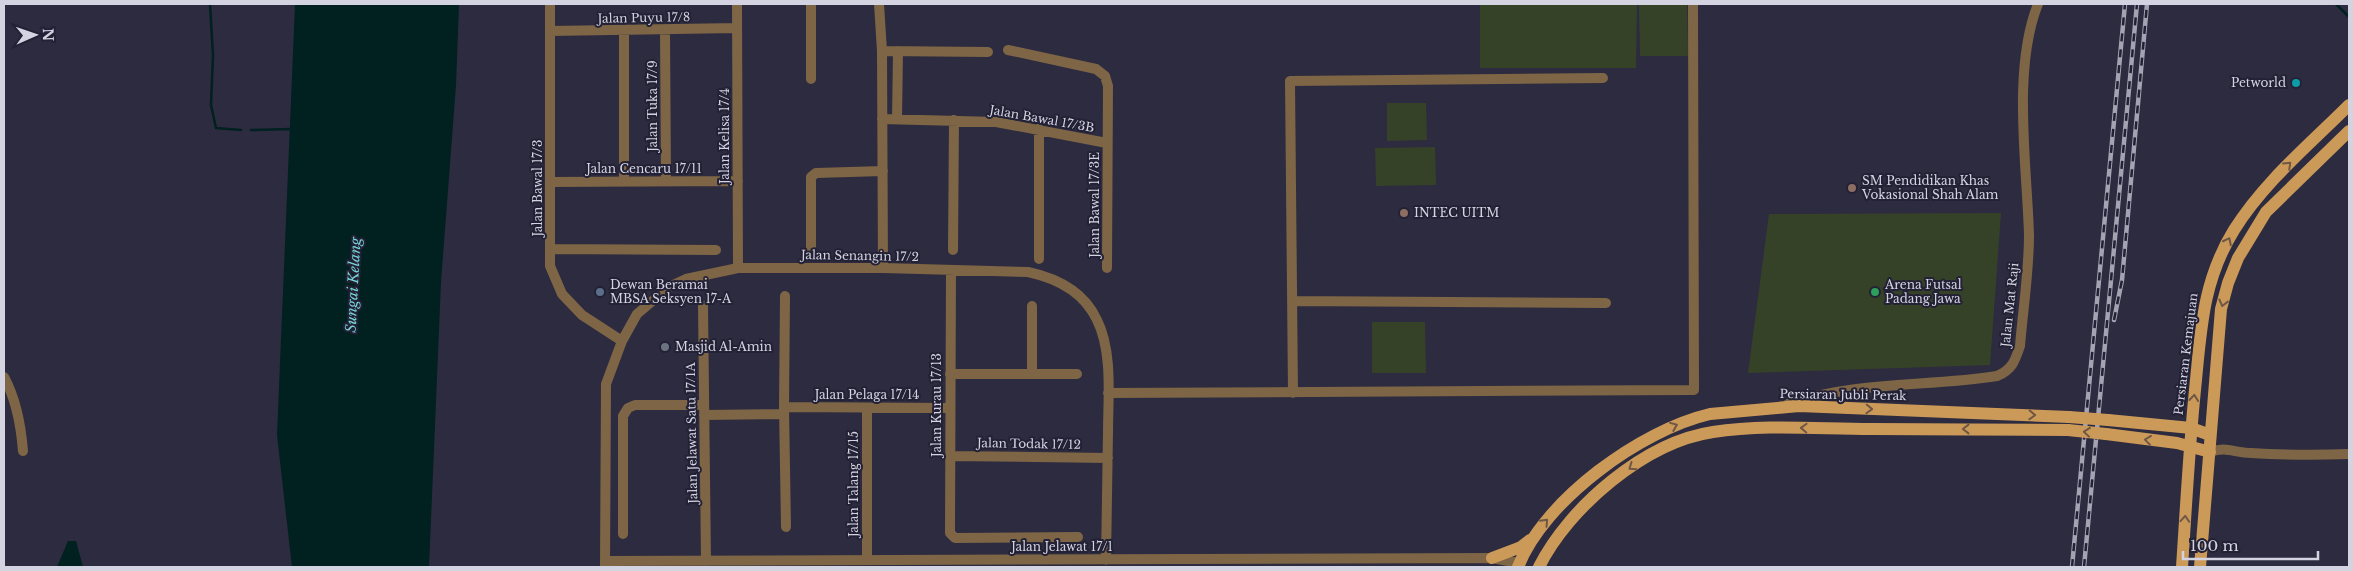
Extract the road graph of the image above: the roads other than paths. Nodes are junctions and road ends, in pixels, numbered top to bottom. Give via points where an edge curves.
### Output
1 (550, 4) edge
2 (737, 4) edge
3 (811, 4) edge
4 (879, 4) edge
5 (1693, 4) edge
6 (2038, 4) edge
7 (738, 28) junction
8 (665, 30) junction
9 (550, 31) junction
10 (624, 31) junction
11 (1008, 50) dead end
12 (882, 51) junction
13 (898, 51) junction
14 (988, 52) dead end
15 (1603, 78) dead end
16 (811, 79) dead end
17 (2349, 105) edge
18 (882, 119) junction
19 (897, 119) junction
20 (954, 120) junction
21 (1040, 129) junction
22 (2349, 131) edge
23 (1107, 143) junction
24 (883, 172) junction
25 (666, 181) junction
26 (738, 181) junction
27 (550, 182) junction
28 (624, 182) junction
29 (550, 249) junction
30 (716, 250) dead end
31 (953, 250) dead end
32 (811, 254) dead end
33 (1039, 259) dead end
34 (738, 268) junction
35 (883, 268) junction
36 (1107, 268) dead end
37 (951, 270) junction
38 (784, 296) dead end
39 (1293, 301) junction
40 (1606, 303) dead end
41 (703, 306) dead end
42 (1032, 306) dead end
43 (622, 341) junction
44 (950, 374) junction
45 (1032, 374) junction
46 (1078, 374) dead end
47 (4, 378) edge
48 (1854, 388) junction
49 (1108, 393) junction
50 (1292, 393) junction
51 (867, 408) junction
52 (950, 408) junction
53 (1775, 408) junction
54 (1846, 408) junction
55 (1751, 409) junction
56 (704, 410) junction
57 (784, 411) junction
58 (1780, 427) junction
59 (2191, 428) junction
60 (2210, 435) junction
61 (2190, 447) junction
62 (2215, 450) junction
63 (23, 451) dead end
64 (2349, 454) edge
65 (950, 456) junction
66 (1108, 458) junction
67 (786, 527) dead end
68 (623, 534) dead end
69 (1078, 537) dead end
70 (1532, 539) junction
71 (1546, 553) junction
72 (1492, 558) junction
73 (706, 560) junction
74 (867, 560) junction
75 (1106, 560) junction
76 (1160, 563) edge
77 (1249, 563) edge
78 (1379, 563) edge
79 (605, 564) edge
80 (787, 564) edge
81 (1518, 565) edge
82 (1502, 567) edge
83 (1539, 567) edge
84 (2182, 567) edge
85 (2200, 567) edge

1 - 9 street, Jalan Bawal 17/3
2 - 7 street, Jalan Kelisa 17/4
3 - 16 street
4 - 12 street
5 - 50 street via 1694,390
6 - 48 street, Jalan Mat Raji via 2030,24 2025,72 2029,238 2020,346 2015,361 2008,372 1991,377
7 - 8 street, Jalan Puyu 17/8
7 - 26 street, Jalan Kelisa 17/4
8 - 10 street, Jalan Puyu 17/8
8 - 25 street, Jalan Tuka 17/9
9 - 10 street, Jalan Puyu 17/8
9 - 27 street, Jalan Bawal 17/3
10 - 28 street
11 - 23 street, Jalan Bawal 17/3E via 1096,69 1105,76 1108,86
12 - 13 street
12 - 18 street
13 - 14 street
13 - 19 street
15 - 39 street via 1290,81
59 -> 17 main road, Persiaran Kemajuan via 2203,307 2224,250 2254,200
18 - 19 street, Jalan Bawal 17/3B
18 - 24 street
19 - 20 street, Jalan Bawal 17/3B
20 - 21 street, Jalan Bawal 17/3B
20 - 31 street
21 - 23 street, Jalan Bawal 17/3B
21 - 33 street
22 -> 60 main road via 2266,212 2238,258 2221,309
23 - 36 street, Jalan Bawal 17/3E
24 - 32 street via 816,173 811,177
24 - 35 street
25 - 26 street, Jalan Cencaru 17/11
25 - 28 street, Jalan Cencaru 17/11
26 - 34 street, Jalan Kelisa 17/4
27 - 28 street, Jalan Cencaru 17/11
27 - 29 street, Jalan Bawal 17/3
29 - 30 street
29 - 43 street, Jalan Bawal 17/3 via 550,266 562,294 582,315
34 - 35 street, Jalan Senangin 17/2
34 - 43 street, Jalan Senangin 17/2 via 686,279 670,287 637,314
35 - 37 street, Jalan Senangin 17/2
37 - 44 street, Jalan Kurau 17/13
37 - 49 street, Jalan Senangin 17/2 via 1028,272 1050,277 1068,287 1098,320 1108,363
38 - 57 street
39 - 40 street
39 - 50 street
41 - 56 street, Jalan Jelawat Satu 17/1A
42 - 45 street
43 - 79 street, Jalan Senangin 17/2 via 606,384
44 - 45 street
44 - 52 street, Jalan Kurau 17/13
45 - 46 street
47 - 63 street via 14,401
48 - 53 street, Jalan Mat Raji
48 - 54 street via 1843,400
49 - 50 street
49 - 66 street, Jalan Senangin 17/2
51 - 52 street, Jalan Pelaga 17/14
51 - 57 street, Jalan Pelaga 17/14
51 - 74 street, Jalan Talang 17/15
52 - 65 street, Jalan Kurau 17/13
53 - 54 main road, Persiaran Jubli Perak
53 - 55 main road, Persiaran Jubli Perak
54 -> 59 main road, Persiaran Jubli Perak, bridge via 2069,417
55 - 58 main road via 1771,418
70 -> 55 main road, Persiaran Jubli Perak via 1582,485 1636,445 1696,417
56 - 57 street, Jalan Pelaga 17/14
56 - 68 street, Jalan Pelaga 17/14 via 635,405 628,408 623,416
56 - 73 street, Jalan Jelawat Satu 17/1A
57 - 67 street
61 -> 58 main road, bridge via 2068,430
58 -> 71 main road via 1712,432 1674,443 1644,459 1606,486 1582,509
59 - 60 main road, Persiaran Jubli Perak
59 - 61 main road, Persiaran Kemajuan
60 - 62 main road
61 - 62 main road
84 -> 61 main road, Persiaran Kemajuan
62 - 64 street via 2306,456
62 - 85 main road
65 - 66 street, Jalan Todak 17/12
65 - 69 street, Jalan Kurau 17/13 via 950,533 955,538
66 - 75 street, Jalan Senangin 17/2
70 - 72 main road
70 - 81 main road, Persiaran Jubli Perak
71 - 81 main road
71 - 83 main road
72 - 78 street, Jalan Jelawat 17/1
72 - 81 street, Jalan Jelawat 17/1
72 - 82 main road
73 - 79 street, Jalan Jelawat 17/1
73 - 80 street, Jalan Jelawat 17/1
74 - 75 street, Jalan Jelawat 17/1
74 - 80 street, Jalan Jelawat 17/1
75 - 76 street, Jalan Jelawat 17/1
76 - 77 street, Jalan Jelawat 17/1
77 - 78 street, Jalan Jelawat 17/1

